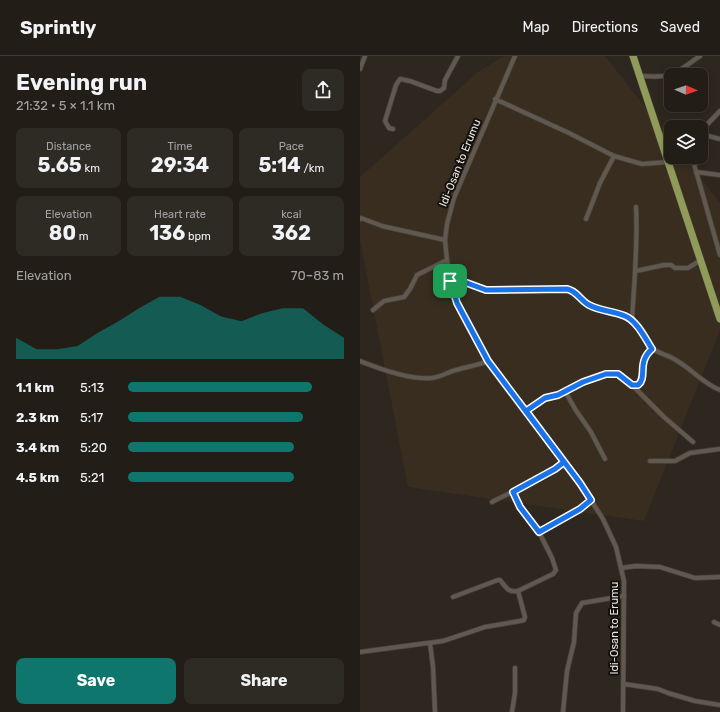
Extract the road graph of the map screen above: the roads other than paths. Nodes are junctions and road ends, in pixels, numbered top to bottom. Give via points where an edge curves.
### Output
1 (365, 56) edge
2 (458, 56) edge
3 (515, 56) edge
4 (632, 56) edge
5 (700, 56) edge
6 (360, 69) edge
7 (639, 76) junction
8 (495, 99) junction
9 (720, 111) edge
10 (708, 124) edge
11 (393, 129) dead end
12 (658, 134) junction
13 (664, 135) edge
14 (708, 135) edge
15 (720, 139) edge
16 (664, 151) edge
17 (614, 156) junction
18 (664, 162) edge
19 (669, 164) edge
20 (694, 164) edge
21 (696, 172) junction
22 (720, 175) edge
23 (636, 207) dead end
24 (360, 219) edge
25 (586, 219) dead end
26 (445, 240) junction
27 (720, 254) edge
28 (447, 260) junction
29 (701, 260) junction
30 (636, 271) junction
31 (450, 281) junction
32 (373, 310) dead end
33 (720, 319) edge
34 (632, 321) junction
35 (652, 349) junction
36 (360, 361) edge
37 (488, 361) junction
38 (632, 385) junction
39 (720, 390) edge
40 (565, 391) junction
41 (526, 411) junction
42 (693, 442) dead end
43 (720, 449) edge
44 (605, 459) dead end
45 (650, 461) dead end
46 (564, 462) junction
47 (513, 492) junction
48 (591, 500) junction
49 (492, 502) dead end
50 (539, 532) junction
51 (621, 568) junction
52 (720, 577) edge
53 (518, 591) junction
54 (624, 596) junction
55 (453, 597) dead end
56 (714, 622) dead end
57 (720, 625) edge
58 (430, 643) junction
59 (360, 652) edge
60 (516, 668) dead end
61 (624, 684) junction
62 (720, 705) edge
63 (435, 712) edge
64 (512, 712) edge
65 (563, 712) edge
66 (623, 712) edge

1 - 6 street
2 - 11 street via 444,80 444,88 440,91 400,79 385,121 389,128
3 - 8 street, Idi-Osan to Erumu
4 - 7 main road
5 - 7 street via 680,71 667,76
7 - 12 main road
8 - 17 street
8 - 26 street, Idi-Osan to Erumu via 454,198
9 - 10 street
12 - 13 street
12 - 16 main road
14 - 15 street
17 - 18 street via 642,164
17 - 25 street via 600,182
19 - 29 main road
20 - 21 street
21 - 22 street
21 - 27 street
23 - 30 street
24 - 26 street
26 - 28 street, Idi-Osan to Erumu
28 - 31 street, Idi-Osan to Erumu
28 - 32 street via 417,275 404,297 384,301
29 - 30 street via 688,268 664,265
29 - 33 main road
30 - 34 street
31 - 34 street via 467,283 486,290 567,289 596,308 626,316
31 - 37 street, Idi-Osan to Erumu via 457,303
34 - 35 street
35 - 38 street via 643,361 642,381 638,385
35 - 39 street via 675,359 705,383
36 - 37 street via 410,377 426,378
37 - 41 street, Idi-Osan to Erumu
38 - 40 street via 621,376 606,374
38 - 42 street
40 - 41 street via 545,398
40 - 44 street
41 - 46 street, Idi-Osan to Erumu
43 - 45 street via 690,453 675,461
46 - 47 street
46 - 48 street, Idi-Osan to Erumu
47 - 49 street
47 - 50 street via 520,507
48 - 50 street
48 - 51 street, Idi-Osan to Erumu via 616,547
50 - 53 street via 556,570 553,574
51 - 52 street via 660,567 695,578
51 - 54 street, Idi-Osan to Erumu
53 - 55 street via 509,591 498,580
53 - 58 street via 524,620 485,627 452,639
54 - 61 street, Idi-Osan to Erumu
54 - 65 street via 582,603 576,613
56 - 57 street
58 - 59 street
58 - 63 street
60 - 64 street
61 - 62 street via 658,689 695,701
61 - 66 street, Idi-Osan to Erumu

